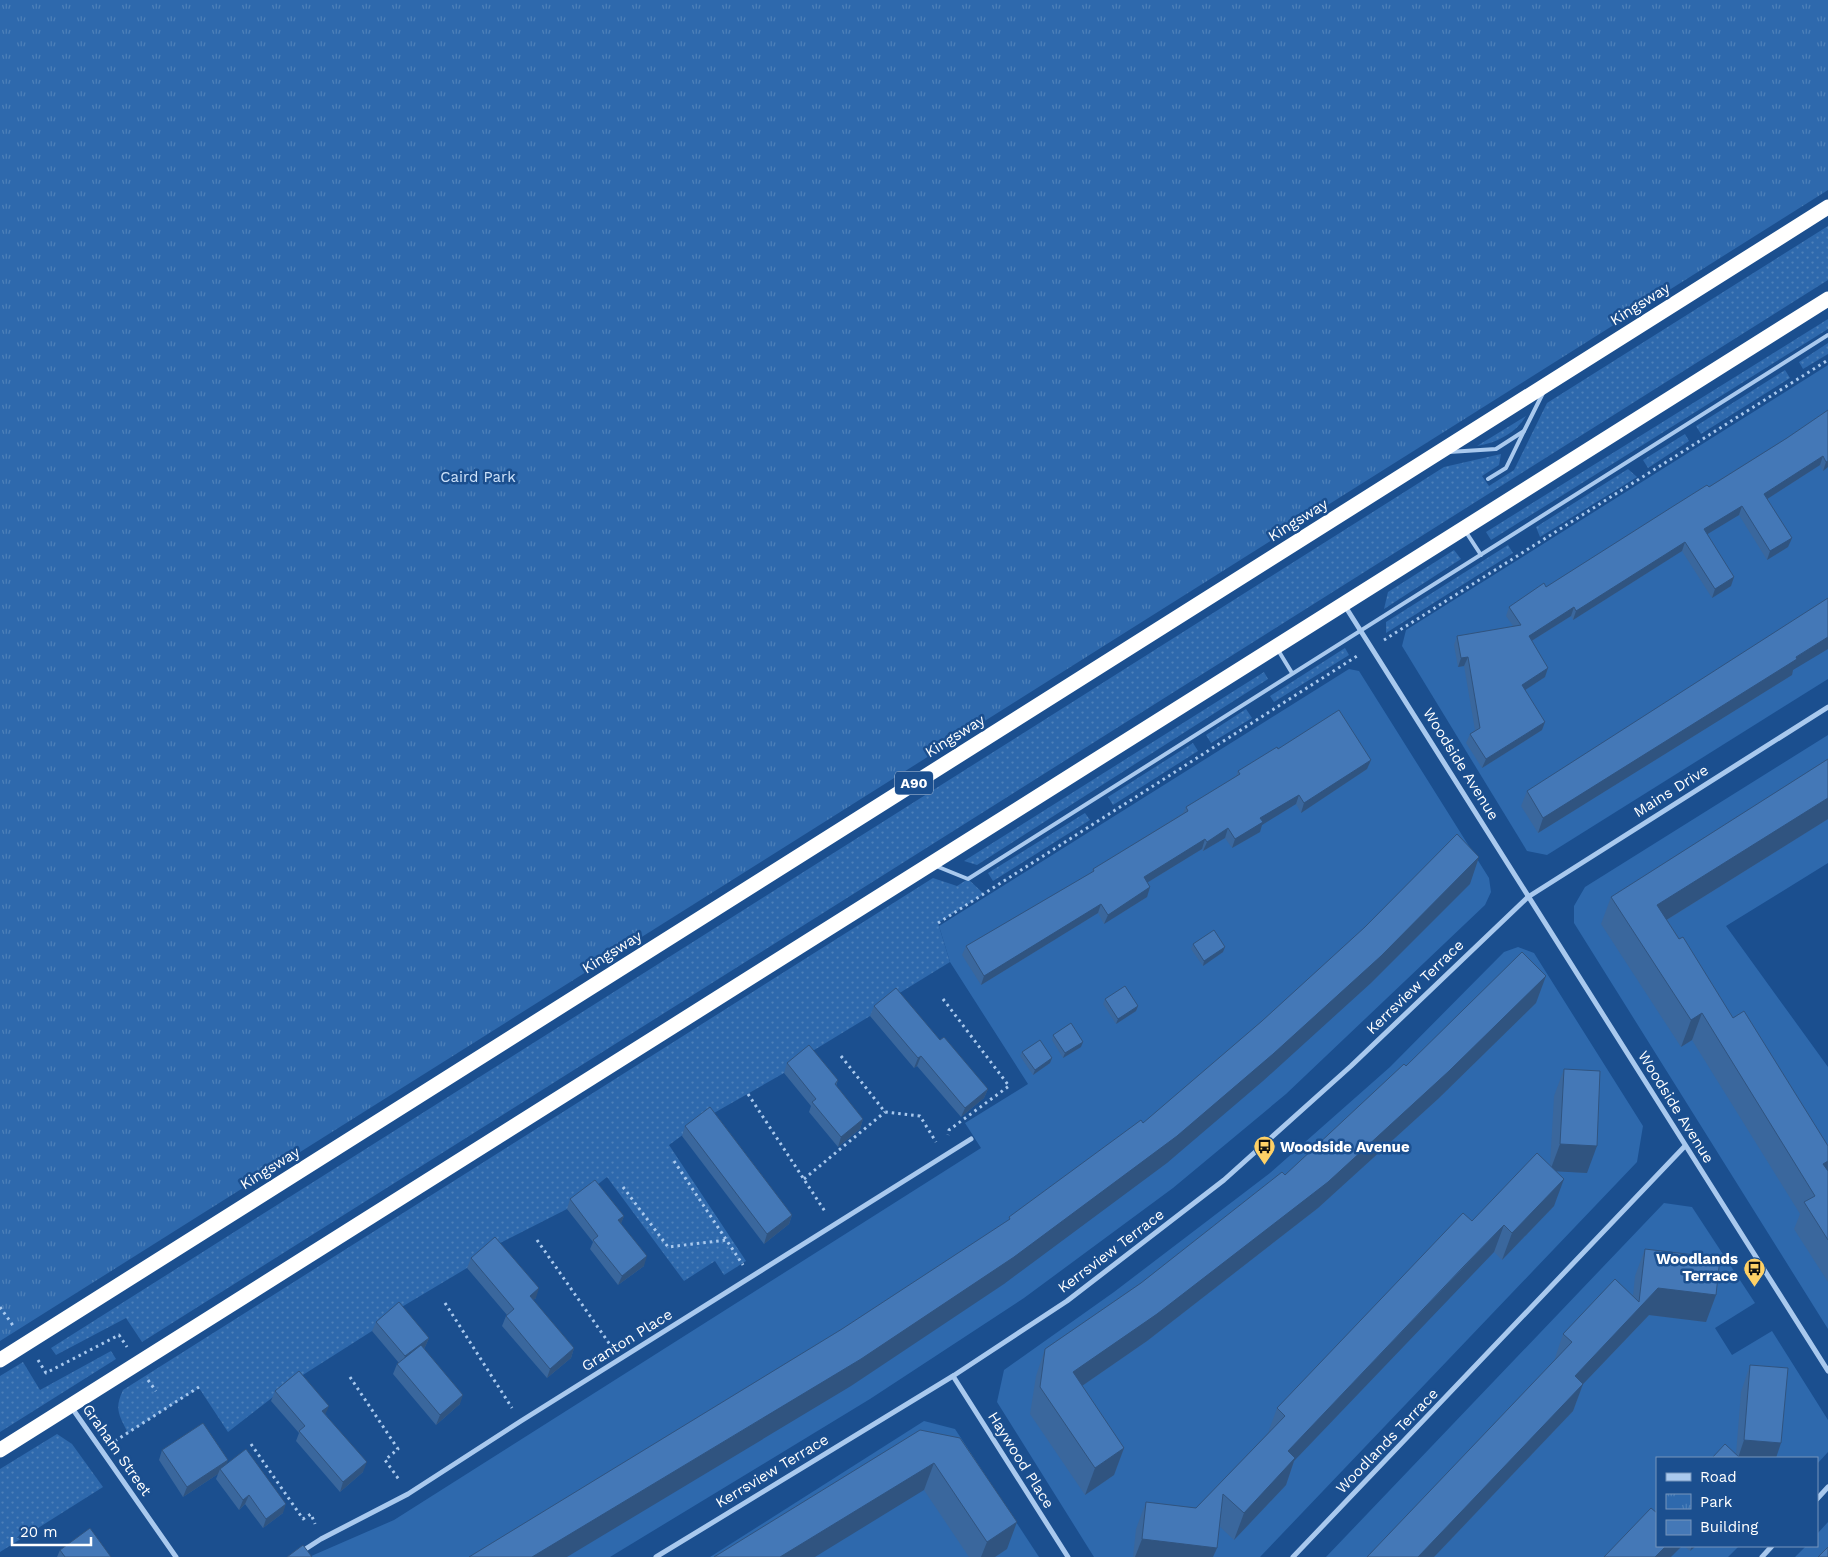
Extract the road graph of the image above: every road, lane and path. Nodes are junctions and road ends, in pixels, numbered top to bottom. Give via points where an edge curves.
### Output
1 (1828, 207) edge
2 (1828, 299) edge
3 (1828, 335) edge
4 (1549, 382) junction
5 (1524, 431) junction
6 (1437, 453) junction
7 (1488, 479) dead end
8 (1463, 528) junction
9 (1480, 555) junction
10 (1344, 603) junction
11 (1361, 629) junction
12 (1275, 646) junction
13 (1292, 673) junction
14 (1828, 707) edge
15 (930, 864) junction
16 (1528, 897) junction
17 (944, 999) dead end
18 (840, 1056) dead end
19 (748, 1094) dead end
20 (885, 1112) junction
21 (971, 1139) dead end
22 (1685, 1146) junction
23 (945, 1156) junction
24 (674, 1161) dead end
25 (804, 1179) junction
26 (623, 1187) dead end
27 (834, 1225) junction
28 (537, 1240) dead end
29 (727, 1240) junction
30 (751, 1278) junction
31 (445, 1303) dead end
32 (26, 1343) junction
33 (620, 1358) junction
34 (0, 1360) edge
35 (137, 1363) junction
36 (1828, 1370) edge
37 (953, 1376) junction
38 (350, 1377) dead end
39 (199, 1387) dead end
40 (156, 1391) dead end
41 (71, 1406) junction
42 (521, 1421) junction
43 (251, 1444) dead end
44 (0, 1450) edge
45 (102, 1450) junction
46 (1828, 1487) edge
47 (408, 1494) junction
48 (1818, 1497) edge
49 (322, 1539) junction
50 (1771, 1547) edge
51 (176, 1557) edge
52 (293, 1557) edge
53 (656, 1557) edge
54 (1068, 1557) edge
55 (1293, 1557) edge
56 (1762, 1557) edge

1 - 4 highway, Kingsway / A90
2 - 8 highway
3 - 9 lane
4 - 5 lane
4 - 6 highway, Kingsway / A90
5 - 6 lane via 1496,449
5 - 7 lane via 1506,468
6 - 32 highway, Kingsway / A90
8 - 9 lane
8 - 10 highway
9 - 11 lane
10 - 11 street, Woodside Avenue
10 - 12 highway
11 - 13 lane
11 - 16 street, Woodside Avenue
12 - 13 lane
12 - 15 highway
13 - 15 lane via 968,880
14 - 16 street, Mains Drive
15 - 35 highway
16 - 22 street, Woodside Avenue
16 - 37 street, Kerrsview Terrace via 1351,1066 1224,1180 1067,1301
17 - 23 path via 1009,1086 949,1130
18 - 20 path
19 - 25 path
20 - 23 path via 920,1116
20 - 25 path
21 - 23 street, Granton Place
22 - 36 street, Woodside Avenue
22 - 55 street, Woodlands Terrace
23 - 27 street, Granton Place
24 - 29 path
25 - 27 path
26 - 29 path via 668,1247
27 - 30 street, Granton Place
28 - 33 path
29 - 30 path
30 - 33 street, Granton Place
31 - 42 path
32 - 34 highway, Kingsway / A90
32 - 35 path via 46,1373 119,1336
33 - 42 street, Granton Place
35 - 40 path
35 - 41 highway
37 - 53 street, Kerrsview Terrace
37 - 54 street, Haywood Place
38 - 47 path via 398,1449 385,1460
39 - 45 path
41 - 44 highway
41 - 45 street, Graham Street
42 - 47 street, Granton Place
43 - 49 path via 303,1519 311,1514
45 - 51 street, Graham Street
46 - 48 street
47 - 49 street, Granton Place
49 - 52 street, Granton Place
50 - 56 street

